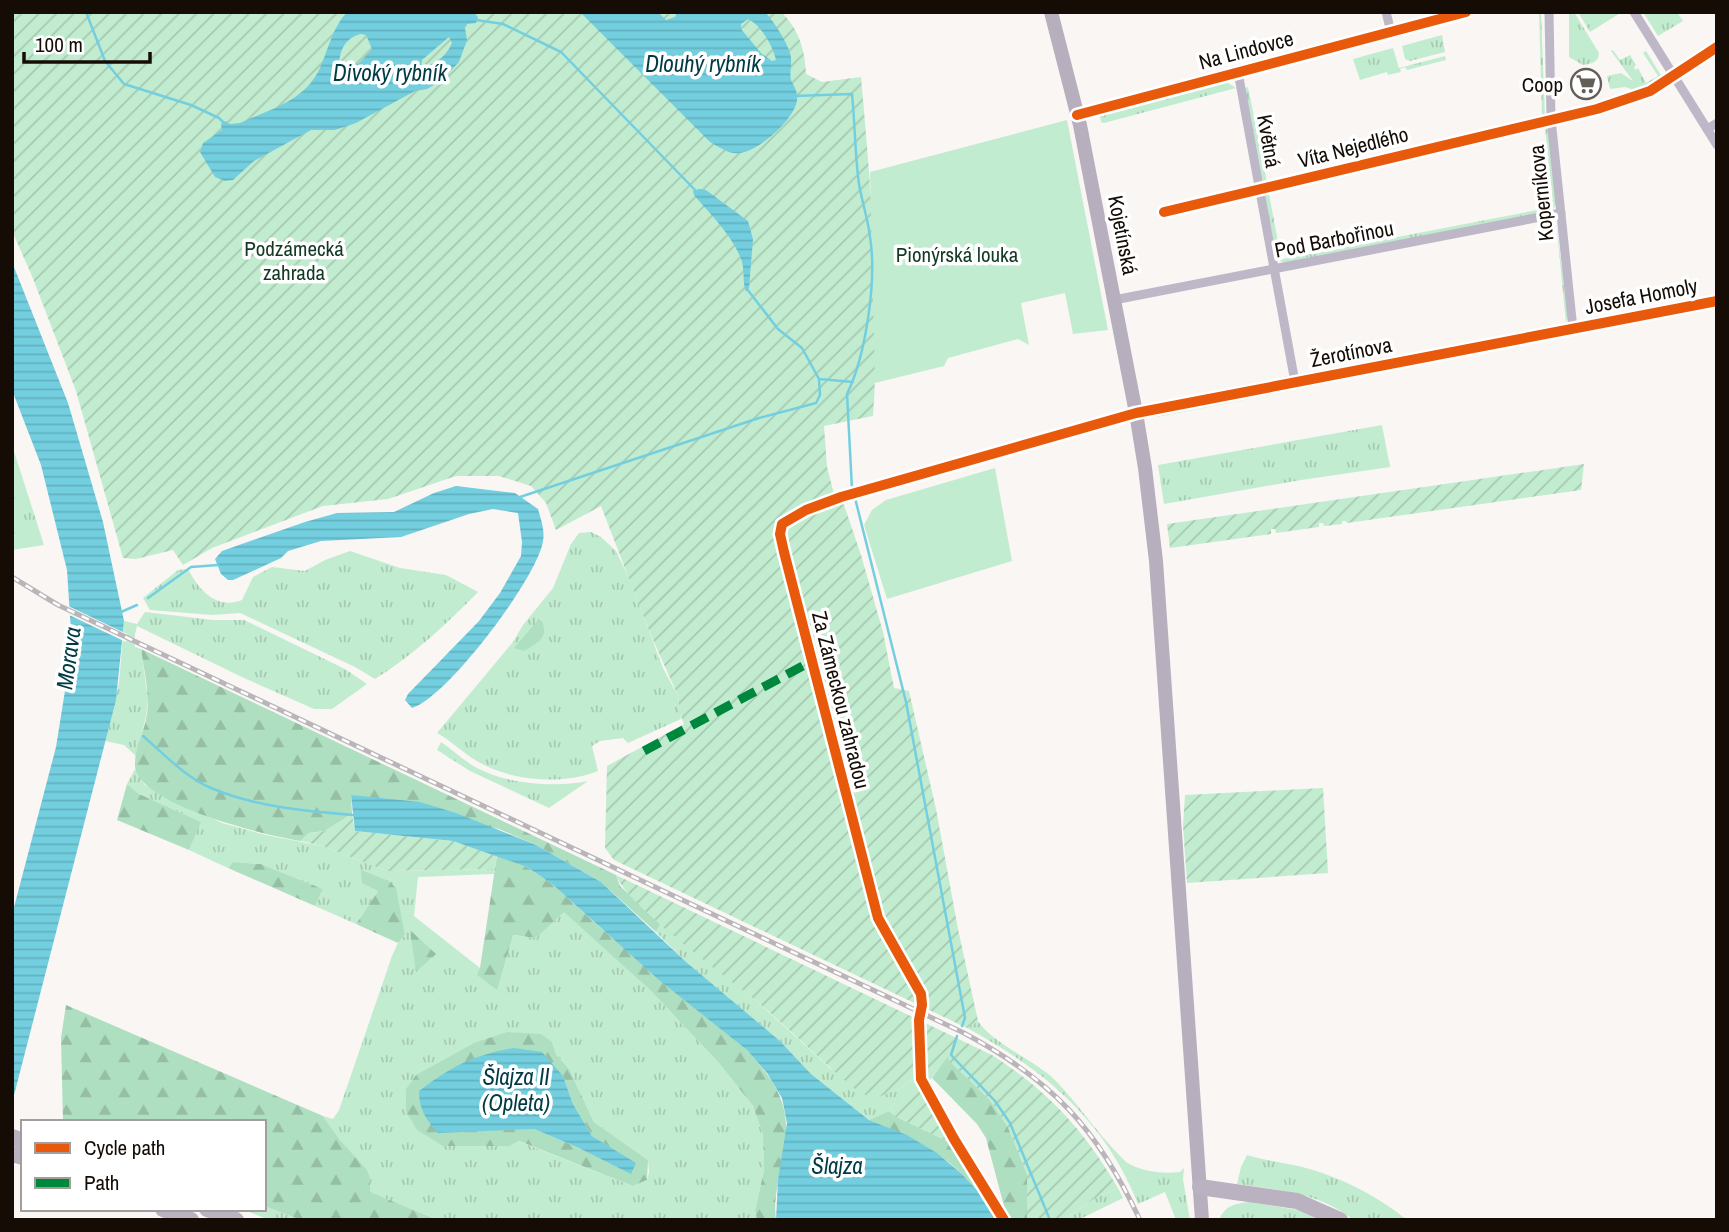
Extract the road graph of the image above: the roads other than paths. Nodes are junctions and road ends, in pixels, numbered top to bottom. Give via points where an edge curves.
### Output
1 (1051, 12) edge
2 (1386, 12) edge
3 (1466, 12) edge
4 (1549, 12) edge
5 (1634, 12) edge
6 (1391, 32) junction
7 (1717, 47) edge
8 (1238, 72) junction
9 (1675, 76) junction
10 (1077, 115) junction
11 (1551, 119) junction
12 (1717, 124) edge
13 (1707, 129) junction
14 (1717, 145) edge
15 (1260, 189) junction
16 (1164, 212) dead end
17 (1561, 213) junction
18 (1275, 268) junction
19 (1114, 300) junction
20 (1717, 301) edge
21 (1573, 329) junction
22 (1296, 382) junction
23 (1136, 413) junction
24 (1200, 1187) junction
25 (168, 1211) edge
26 (212, 1211) edge
27 (1328, 1215) edge
28 (191, 1220) edge
29 (236, 1220) edge
30 (1004, 1220) edge
31 (1202, 1220) edge
32 (1340, 1220) edge

1 - 10 main road, Kojetínská
2 - 6 street
3 - 6 main road, Na Lindovce
4 - 11 street, Koperníkova
5 - 9 street
6 - 8 main road, Na Lindovce
7 - 9 street, Víta Nejedlého
8 - 10 main road, Na Lindovce
8 - 15 street, Květná
9 - 11 street, Víta Nejedlého via 1650,91
9 - 13 street
10 - 19 main road, Kojetínská
11 - 15 street, Víta Nejedlého
11 - 17 street, Koperníkova
12 - 13 street
13 - 14 street
15 - 16 street, Víta Nejedlého
15 - 18 street, Květná
17 - 18 street, Pod Barbořinou
17 - 21 street, Koperníkova
18 - 19 street, Pod Barbořinou
18 - 22 street, Květná
19 - 23 main road, Kojetínská
20 - 21 street, Josefa Homoly
21 - 22 street, Žerotínova
22 - 23 street, Žerotínova
23 - 24 main road, Kojetínská via 1156,561
23 - 30 street, Za Zámeckou zahradou via 841,497 782,524 780,534 878,918 922,994 921,1079
24 - 27 highway via 1282,1198
24 - 31 main road, Kojetínská
25 - 28 highway
26 - 29 highway
27 - 32 highway

